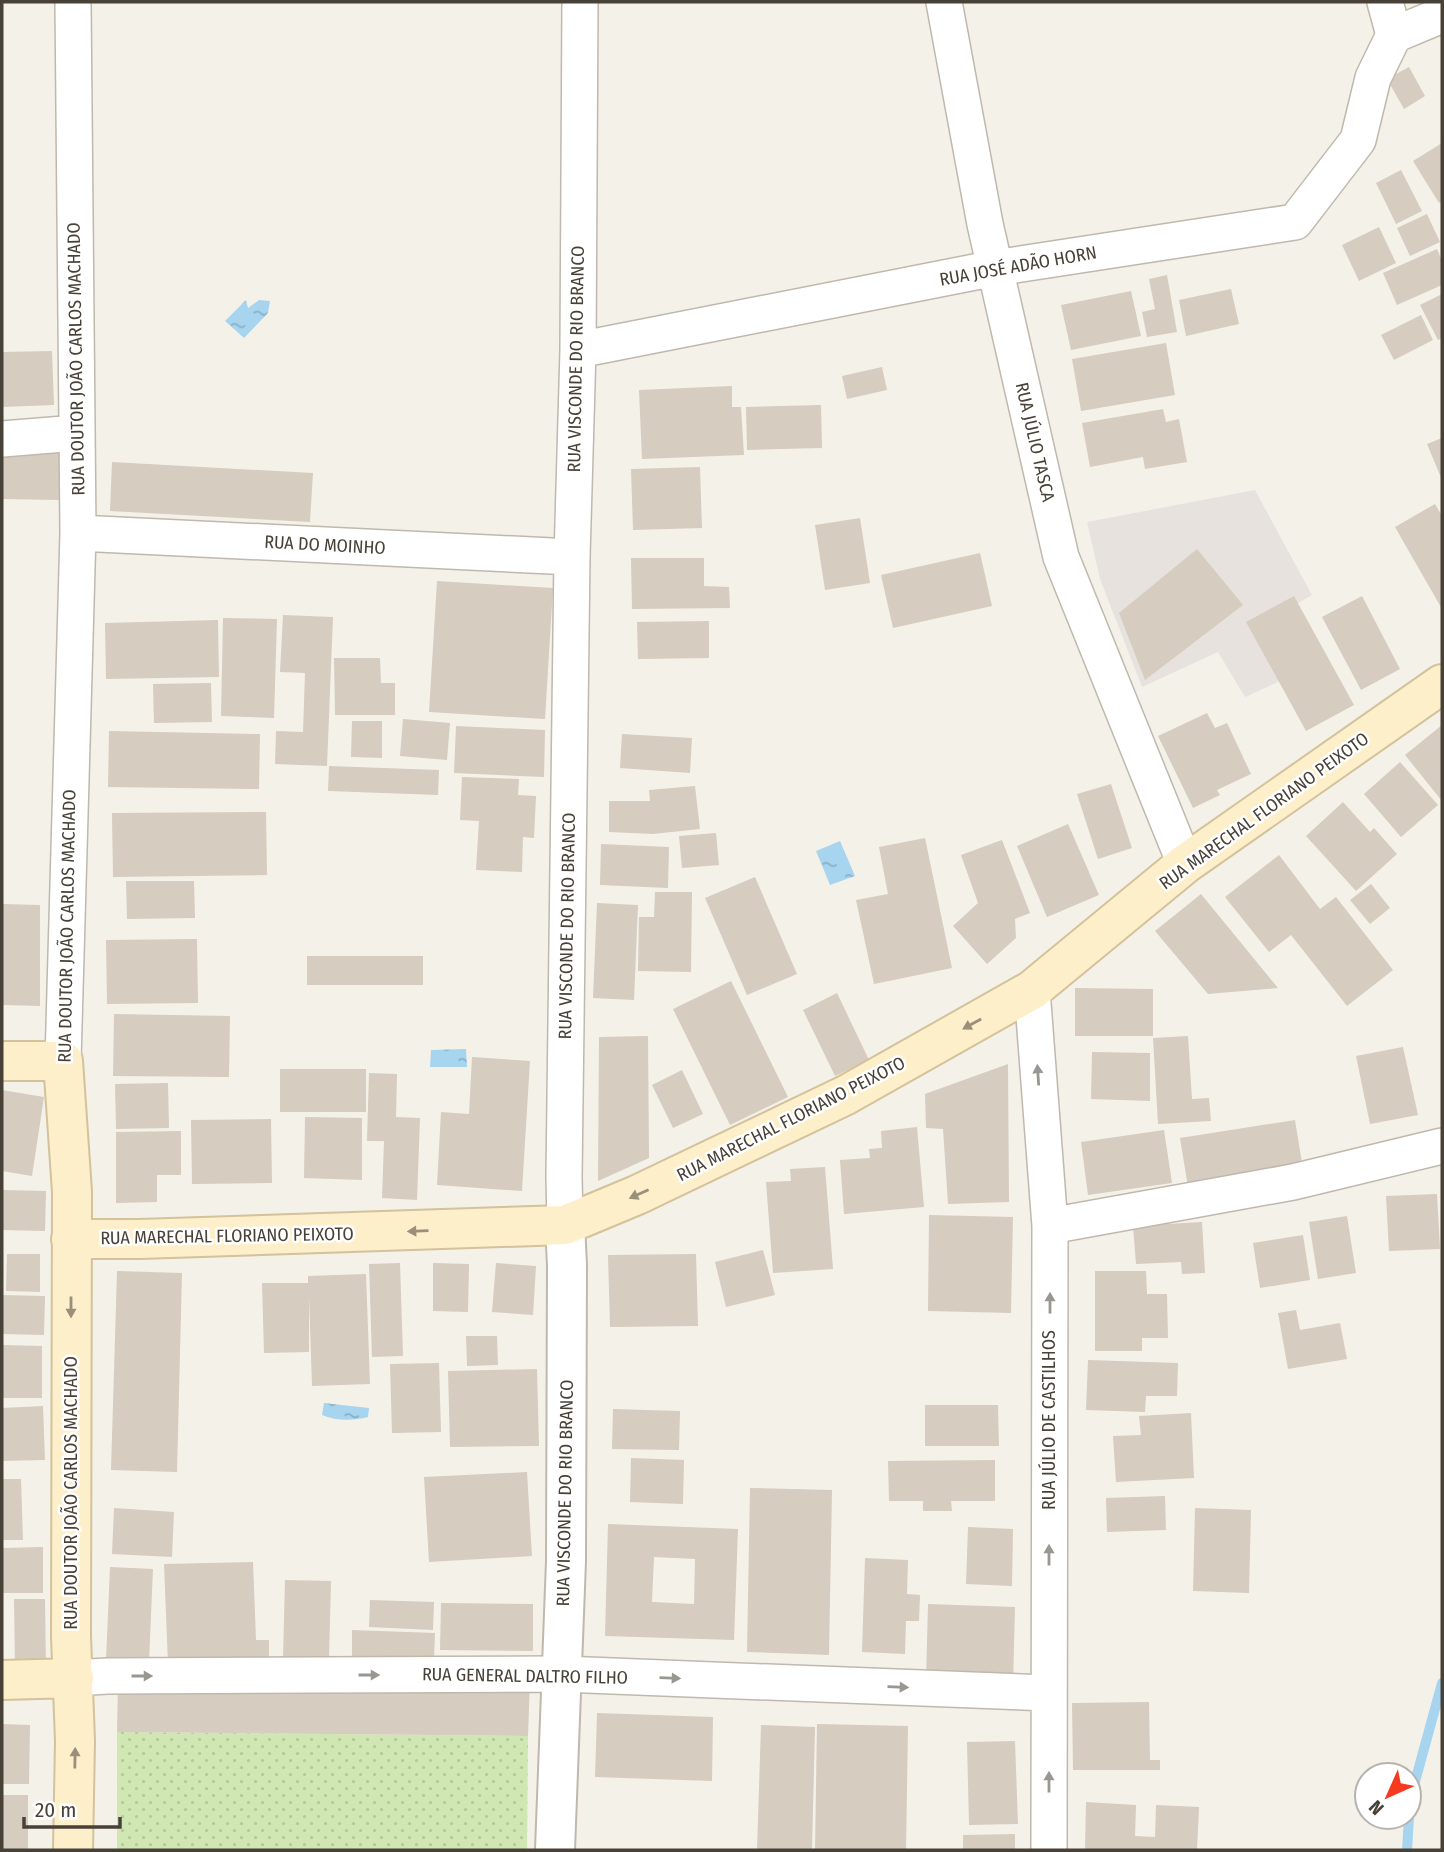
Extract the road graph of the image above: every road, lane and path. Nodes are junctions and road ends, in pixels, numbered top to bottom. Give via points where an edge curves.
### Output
1 (73, 2) edge
2 (580, 2) edge
3 (944, 2) edge
4 (1442, 15) edge
5 (1389, 18) edge
6 (995, 268) junction
7 (578, 350) junction
8 (77, 433) junction
9 (2, 439) edge
10 (78, 533) junction
11 (572, 557) junction
12 (1442, 684) edge
13 (1185, 864) junction
14 (1032, 990) junction
15 (2, 1061) edge
16 (62, 1061) junction
17 (1442, 1146) edge
18 (565, 1225) junction
19 (1050, 1226) junction
20 (71, 1239) junction
21 (562, 1674) junction
22 (74, 1678) junction
23 (2, 1680) edge
24 (1048, 1693) junction
25 (73, 1850) edge
26 (555, 1850) edge
27 (1049, 1850) edge

1 - 8 street, RUA DOUTOR JOÃO CARLOS MACHADO
2 - 7 street, RUA VISCONDE DO RIO BRANCO
3 - 6 street, RUA JÚLIO TASCA
4 - 5 street
5 - 6 street, RUA JOSÉ ADÃO HORN via 1358,140 1295,222
6 - 7 street, RUA JOSÉ ADÃO HORN
6 - 13 street, RUA JÚLIO TASCA via 1061,557
7 - 11 street, RUA VISCONDE DO RIO BRANCO
8 - 9 street
8 - 10 street, RUA DOUTOR JOÃO CARLOS MACHADO
10 - 11 street, RUA DO MOINHO
10 - 16 street, RUA DOUTOR JOÃO CARLOS MACHADO
11 - 18 street, RUA VISCONDE DO RIO BRANCO
12 - 13 main road, RUA MARECHAL FLORIANO PEIXOTO
13 - 14 main road, RUA MARECHAL FLORIANO PEIXOTO
14 -> 18 main road, RUA MARECHAL FLORIANO PEIXOTO via 846,1095
19 -> 14 street, RUA JÚLIO DE CASTILHOS
15 - 16 main road
16 - 20 main road, RUA DOUTOR JOÃO CARLOS MACHADO
17 - 19 street via 1293,1182
18 -> 20 main road, RUA MARECHAL FLORIANO PEIXOTO
18 - 21 street, RUA VISCONDE DO RIO BRANCO
24 -> 19 street, RUA JÚLIO DE CASTILHOS
20 -> 22 main road, RUA DOUTOR JOÃO CARLOS MACHADO
22 -> 21 street, RUA GENERAL DALTRO FILHO
21 -> 24 street, RUA GENERAL DALTRO FILHO
21 - 26 street, RUA VISCONDE DO RIO BRANCO
22 - 23 main road, RUA GENERAL DALTRO FILHO
25 -> 22 main road, RUA DOUTOR JOÃO CARLOS MACHADO
27 -> 24 street, RUA JÚLIO DE CASTILHOS

